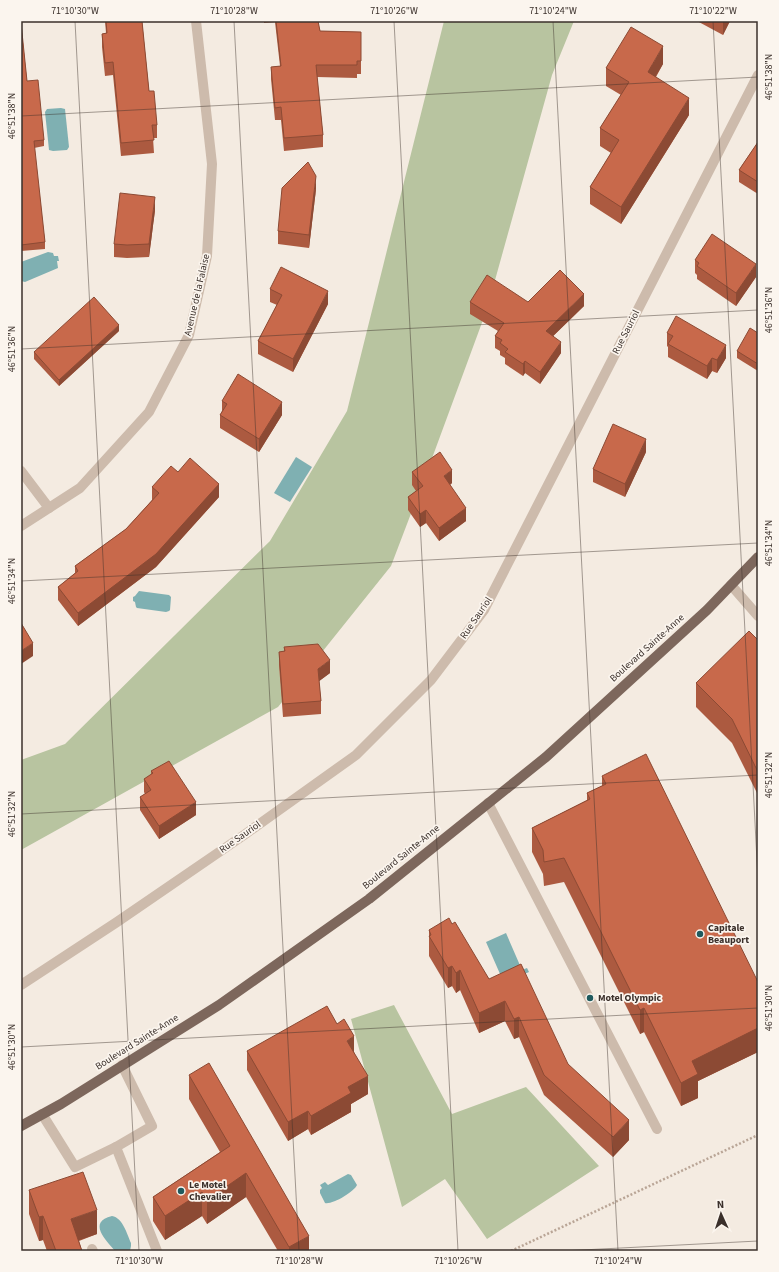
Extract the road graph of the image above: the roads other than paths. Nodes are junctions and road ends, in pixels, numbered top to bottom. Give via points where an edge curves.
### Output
1 (196, 21) edge
2 (758, 75) edge
3 (21, 471) edge
4 (49, 508) junction
5 (21, 526) edge
6 (758, 557) edge
7 (731, 585) junction
8 (758, 616) edge
9 (488, 803) junction
10 (21, 985) edge
11 (122, 1065) junction
12 (42, 1114) junction
13 (21, 1126) edge
14 (657, 1129) dead end
15 (116, 1147) junction
16 (157, 1251) edge

1 - 4 street, Avenue de la Falaise via 212,164 207,256 189,335 149,412 80,488
2 - 10 street, Rue Sauriol via 484,610 431,680 356,755 238,839
3 - 4 street
4 - 5 street, Avenue de la Falaise
6 - 7 main road, Boulevard Sainte-Anne
7 - 8 street
7 - 9 main road, Boulevard Sainte-Anne via 546,757
9 - 11 main road, Boulevard Sainte-Anne via 369,899 219,1005
9 - 14 street
11 - 12 main road, Boulevard Sainte-Anne
11 - 15 street via 152,1126
12 - 13 main road, Boulevard Sainte-Anne
12 - 15 street via 75,1167
15 - 16 street

